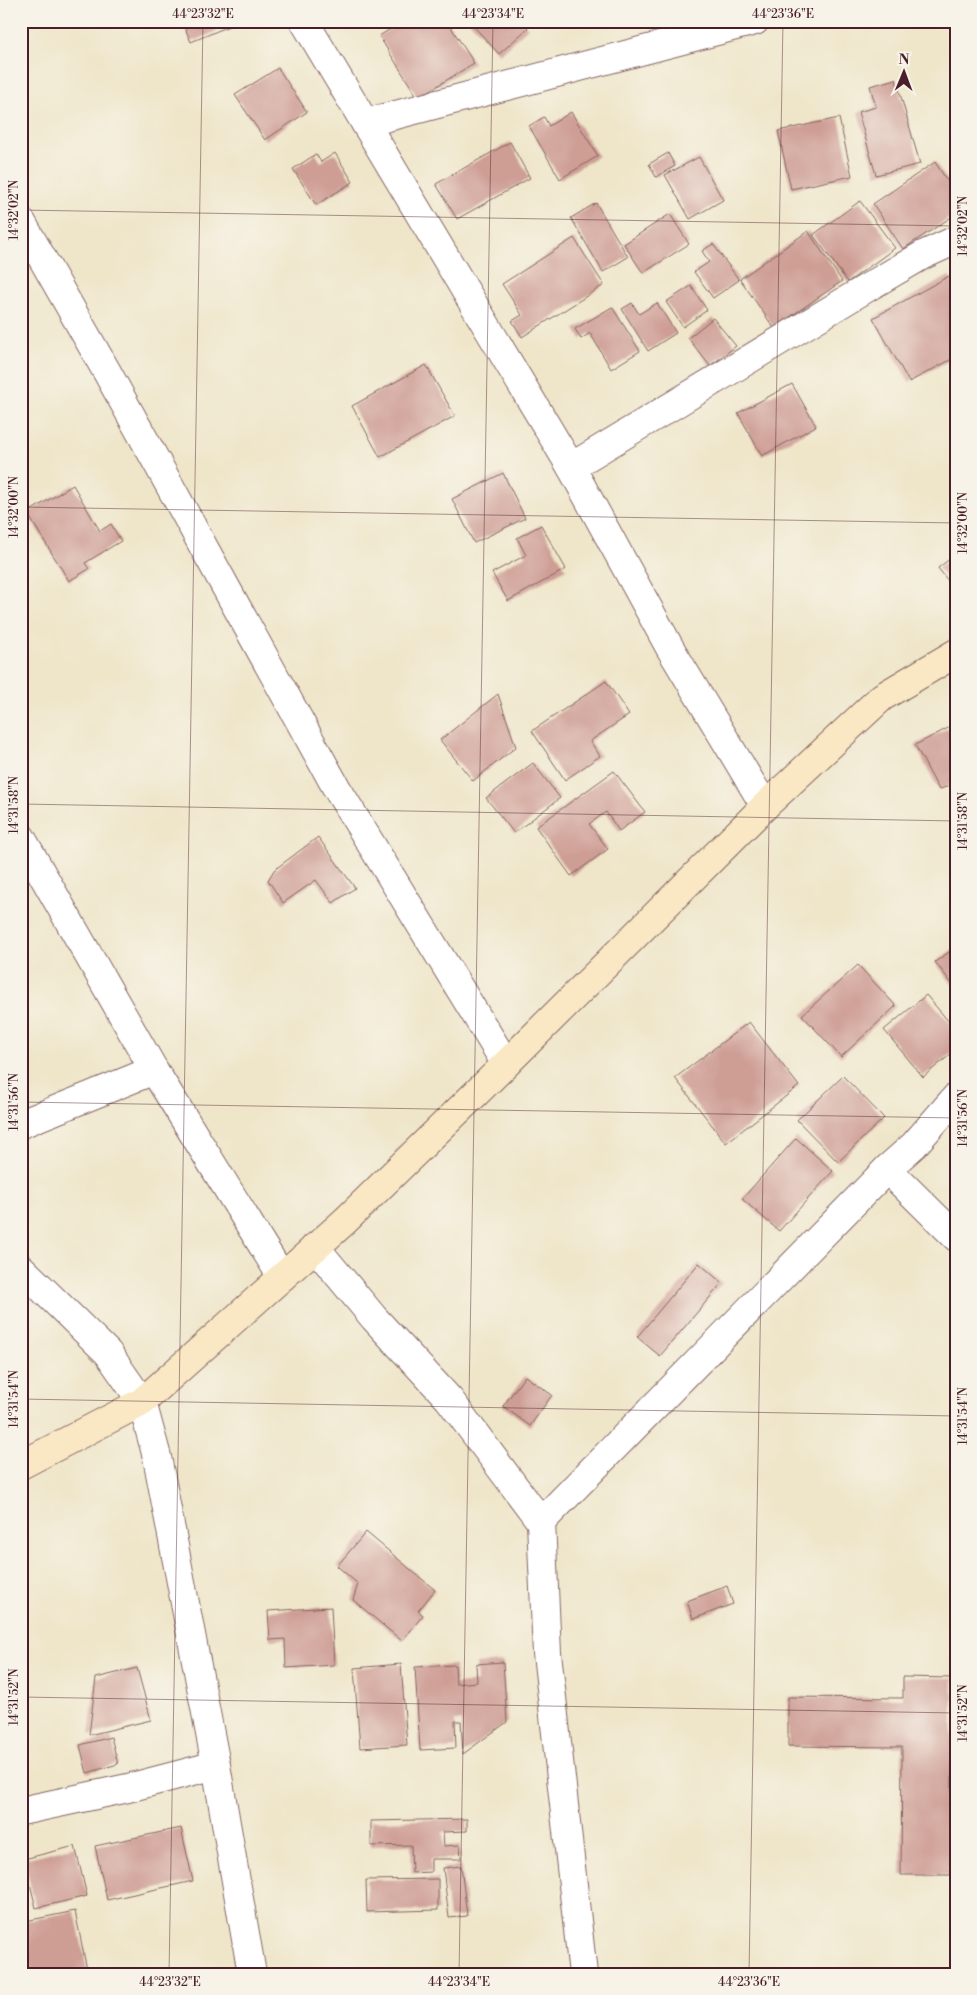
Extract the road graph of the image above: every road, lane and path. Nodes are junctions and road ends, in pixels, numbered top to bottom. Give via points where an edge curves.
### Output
1 (304, 21) edge
2 (755, 21) edge
3 (365, 124) junction
4 (21, 221) edge
5 (956, 240) edge
6 (571, 467) junction
7 (956, 653) edge
8 (766, 806) junction
9 (21, 837) edge
10 (506, 1064) junction
11 (154, 1070) junction
12 (956, 1097) edge
13 (21, 1124) edge
14 (887, 1168) junction
15 (956, 1237) edge
16 (315, 1247) junction
17 (21, 1268) edge
18 (282, 1277) junction
19 (142, 1402) junction
20 (21, 1465) edge
21 (541, 1522) junction
22 (216, 1765) junction
23 (21, 1812) edge
24 (252, 1974) edge
25 (582, 1974) edge

1 - 3 street
2 - 3 street
3 - 6 street
4 - 10 street via 336,787
5 - 6 street via 870,286
6 - 8 street via 670,648
7 - 8 street via 882,697
8 - 10 street
9 - 11 street
10 - 16 street
11 - 13 street
11 - 18 street
12 - 14 street via 914,1145
14 - 15 street
14 - 21 street
16 - 18 street
16 - 21 street via 374,1318 450,1399
17 - 19 street via 108,1353
18 - 19 street
19 - 20 street
19 - 22 street via 158,1457
21 - 25 street via 547,1653
22 - 23 street
22 - 24 street

